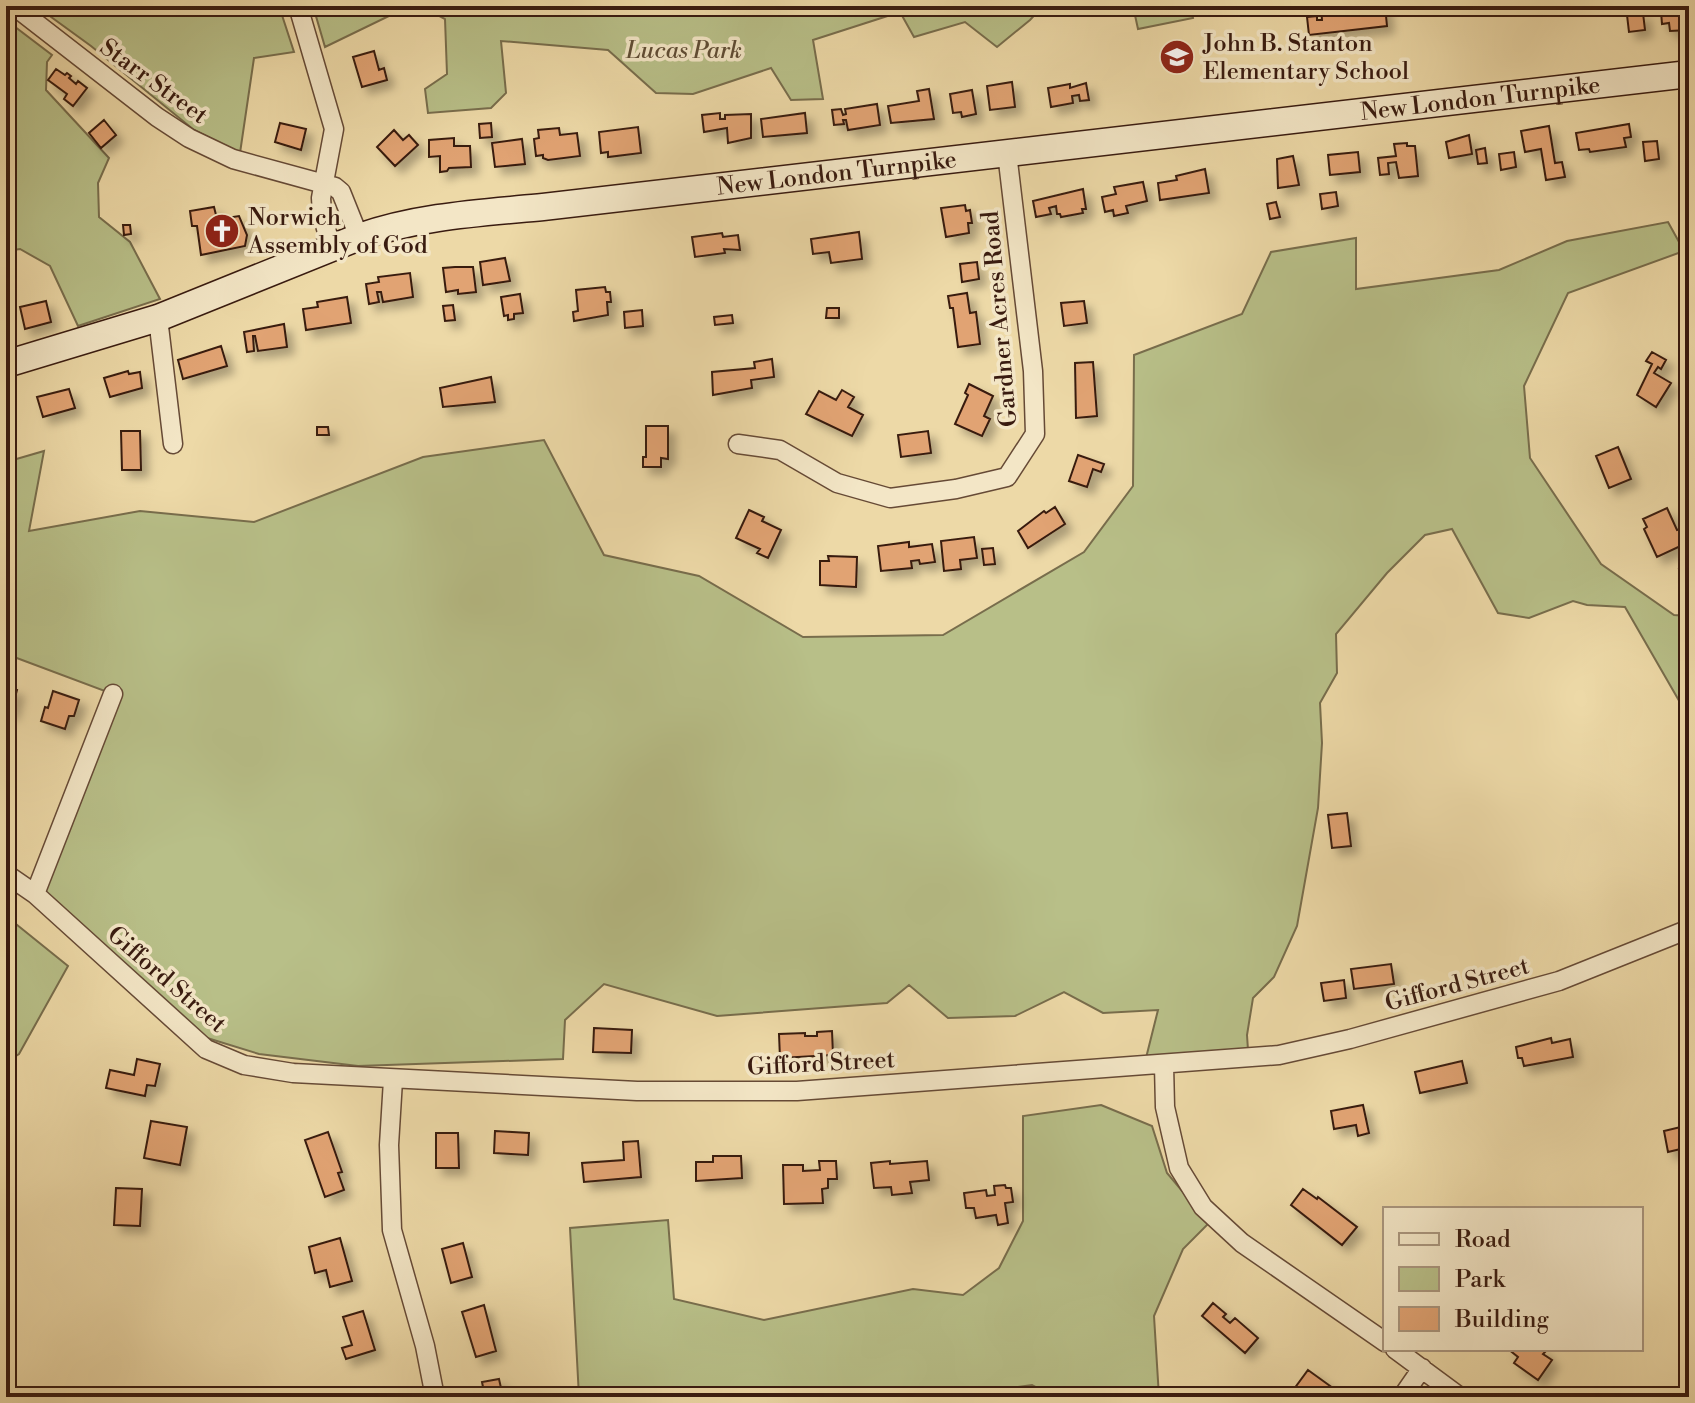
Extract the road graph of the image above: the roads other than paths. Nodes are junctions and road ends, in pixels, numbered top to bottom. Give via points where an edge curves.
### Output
1 (14, 6) edge
2 (298, 6) edge
3 (1689, 74) edge
4 (1007, 153) junction
5 (324, 183) junction
6 (359, 237) junction
7 (331, 247) junction
8 (158, 318) junction
9 (6, 364) edge
10 (173, 444) dead end
11 (738, 444) dead end
12 (113, 694) dead end
13 (6, 874) edge
14 (35, 894) junction
15 (1689, 929) edge
16 (1164, 1065) junction
17 (393, 1080) junction
18 (1383, 1341) edge
19 (1398, 1351) edge
20 (1422, 1368) junction
21 (435, 1397) edge
22 (1402, 1397) edge
23 (1460, 1397) edge

1 - 5 street, Starr Street via 189,138 240,162
2 - 5 street via 333,122
3 - 4 main road, New London Turnpike
4 - 6 main road, New London Turnpike via 431,218
4 - 11 street, Gardner Acres Road via 1033,371 1035,434 1007,477 890,498 837,483 780,450
5 - 6 street via 341,192
5 - 7 street via 322,214
6 - 7 main road, New London Turnpike
7 - 8 main road, New London Turnpike
8 - 9 main road, New London Turnpike
8 - 10 street
12 - 14 street
13 - 14 street, Gifford Street
14 - 17 street, Gifford Street via 206,1049 244,1065
15 - 16 street, Gifford Street via 1559,981 1350,1039 1279,1055
16 - 17 street, Gifford Street via 797,1091 637,1091
16 - 18 street via 1165,1107 1179,1168 1203,1207 1242,1243
17 - 21 street via 392,1230
19 - 20 street
20 - 22 street
20 - 23 street

